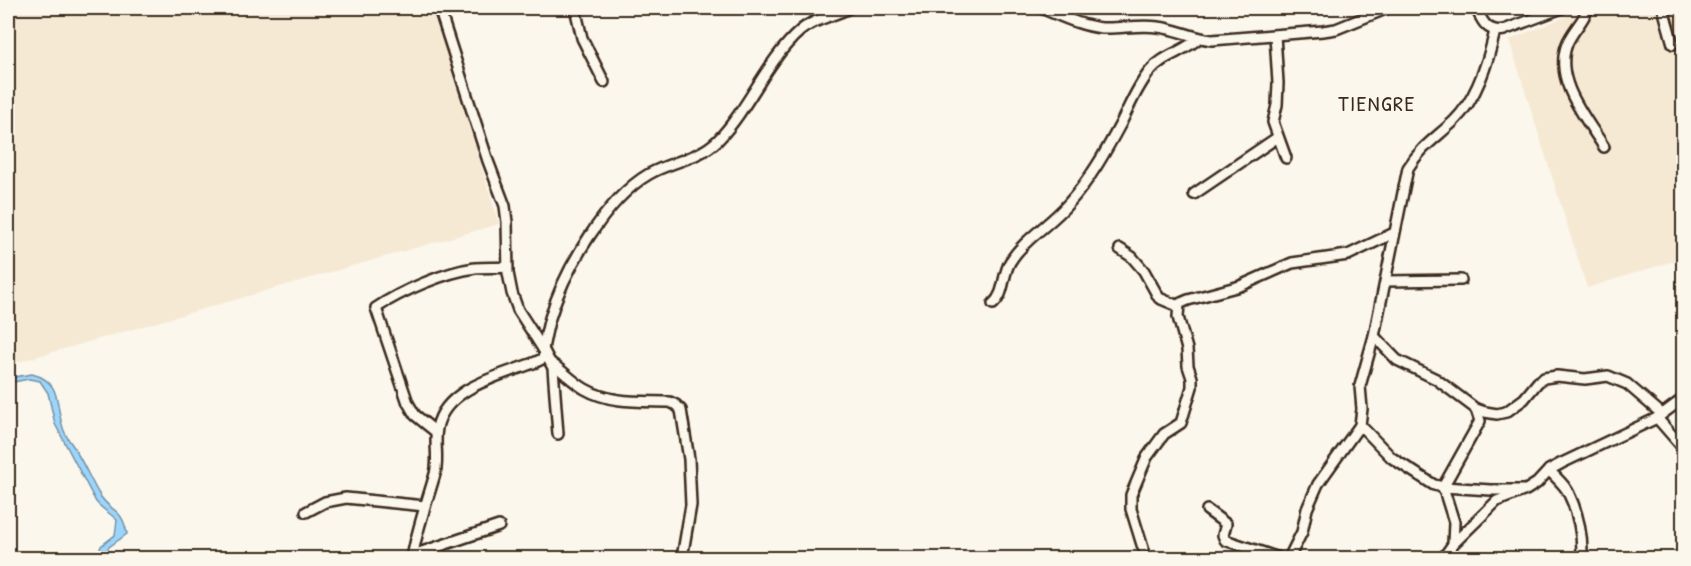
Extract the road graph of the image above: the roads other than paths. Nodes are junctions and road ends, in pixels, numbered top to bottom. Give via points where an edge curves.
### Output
1 (439, 8) edge
2 (574, 8) edge
3 (849, 8) edge
4 (1041, 8) edge
5 (1388, 8) edge
6 (1476, 8) edge
7 (1562, 8) edge
8 (1588, 8) edge
9 (1663, 8) edge
10 (1495, 31) junction
11 (1275, 36) junction
12 (1199, 38) junction
13 (1673, 44) dead end
14 (604, 82) dead end
15 (1278, 137) junction
16 (1604, 147) dead end
17 (1286, 158) dead end
18 (1194, 194) dead end
19 (1394, 232) junction
20 (1120, 249) dead end
21 (507, 267) junction
22 (1461, 280) dead end
23 (1386, 281) junction
24 (993, 304) dead end
25 (1178, 306) junction
26 (1374, 336) junction
27 (544, 352) junction
28 (551, 363) junction
29 (1683, 398) edge
30 (1476, 409) junction
31 (1660, 416) junction
32 (1360, 424) junction
33 (436, 432) junction
34 (558, 434) dead end
35 (1683, 449) edge
36 (1549, 470) junction
37 (1443, 487) junction
38 (1526, 490) junction
39 (425, 506) junction
40 (1208, 510) dead end
41 (306, 512) dead end
42 (499, 526) dead end
43 (1453, 544) junction
44 (1143, 548) dead end
45 (412, 556) edge
46 (682, 558) edge
47 (1279, 558) edge
48 (1288, 558) edge
49 (1443, 558) edge
50 (1582, 558) edge

1 - 21 street via 505,206
2 - 14 street via 582,38
3 - 27 street via 796,34 715,142 683,161 649,174 604,216 568,271 550,318
4 - 12 street via 1100,28 1155,26
5 - 11 street via 1336,29
6 - 10 street via 1488,28
7 - 10 street
8 - 16 street via 1567,44 1564,66 1574,99
9 - 13 street
10 - 19 street via 1481,79 1469,100 1456,119 1425,145 1408,168
11 - 12 street
11 - 15 street via 1278,83 1273,122
12 - 24 street via 1150,71 1108,147 1069,204 1010,263 1000,297
15 - 17 street
15 - 18 street
19 - 23 street
19 - 25 street via 1348,255 1292,263 1240,286
20 - 25 street via 1144,271 1159,298
21 - 27 street via 518,309
21 - 33 street via 457,272 394,296 376,308 408,403
22 - 23 street
23 - 26 street
25 - 44 street via 1192,387 1181,423 1164,434 1147,456 1131,495 1131,509
26 - 30 street via 1397,360 1436,379
26 - 32 street via 1360,386
27 - 28 street
27 - 33 street via 536,362 464,390 441,417
28 - 34 street
28 - 46 street via 594,393 614,400 669,402 681,410 691,505
29 - 31 street
30 - 31 street via 1506,412 1544,378 1608,376 1628,384
30 - 37 street via 1480,421
31 - 35 street
31 - 36 street
32 - 37 street via 1392,458
32 - 48 street via 1318,484 1299,541
33 - 39 street via 438,454
36 - 38 street
36 - 50 street via 1567,490 1581,536
37 - 38 street
37 - 43 street via 1454,522
38 - 43 street via 1497,501
39 - 41 street via 346,498 325,502
39 - 45 street
40 - 47 street via 1226,524 1226,540
42 - 45 street
43 - 49 street

